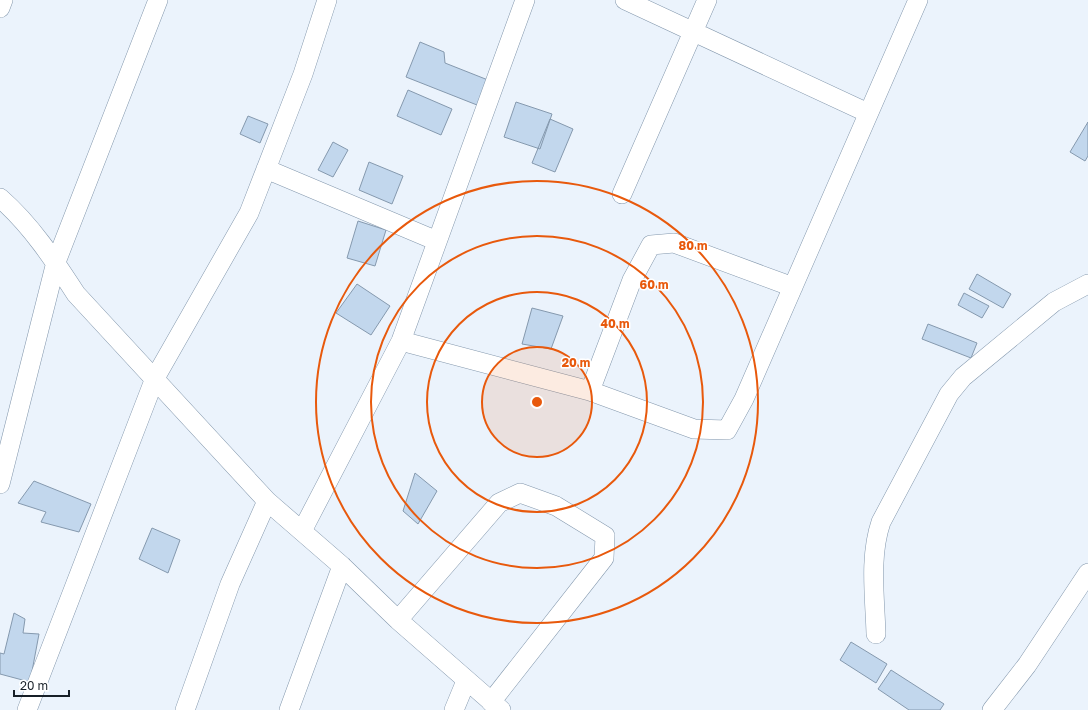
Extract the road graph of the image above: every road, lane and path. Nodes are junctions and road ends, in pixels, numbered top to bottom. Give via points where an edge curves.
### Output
1 (3, 0) edge
2 (158, 0) edge
3 (327, 0) edge
4 (525, 0) edge
5 (625, 0) edge
6 (707, 0) edge
7 (918, 0) edge
8 (0, 8) edge
9 (693, 31) junction
10 (868, 114) junction
11 (266, 169) junction
12 (622, 194) dead end
13 (0, 198) edge
14 (437, 241) junction
15 (56, 262) junction
16 (1088, 284) edge
17 (793, 287) junction
18 (401, 341) junction
19 (155, 378) junction
20 (590, 390) junction
21 (0, 484) edge
22 (267, 501) junction
23 (302, 531) junction
24 (342, 566) junction
25 (1088, 572) edge
26 (398, 620) junction
27 (876, 634) dead end
28 (466, 682) junction
29 (496, 706) edge
30 (27, 710) edge
31 (186, 710) edge
32 (289, 710) edge
33 (454, 710) edge
34 (992, 710) edge

1 - 8 street
2 - 15 street
3 - 11 street via 303,74
4 - 14 street
5 - 9 street
6 - 9 street
7 - 10 street
9 - 10 street
9 - 12 street
10 - 17 street
11 - 14 street
11 - 19 street via 249,213
13 - 15 street via 18,213
14 - 18 street
15 - 19 street via 76,294
15 - 21 street
16 - 27 street via 1054,302 963,377 949,394 880,522 876,535
17 - 20 street via 744,399 727,430 694,429
17 - 20 street via 674,243 651,245 632,280
18 - 20 street
18 - 23 street
19 - 22 street
19 - 30 street
22 - 23 street
22 - 31 street via 230,584
23 - 24 street
24 - 26 street
24 - 32 street
25 - 34 street via 1027,665
26 - 28 street
26 - 29 street via 499,503 520,493 556,506 605,536 604,558
28 - 29 street
28 - 33 street

